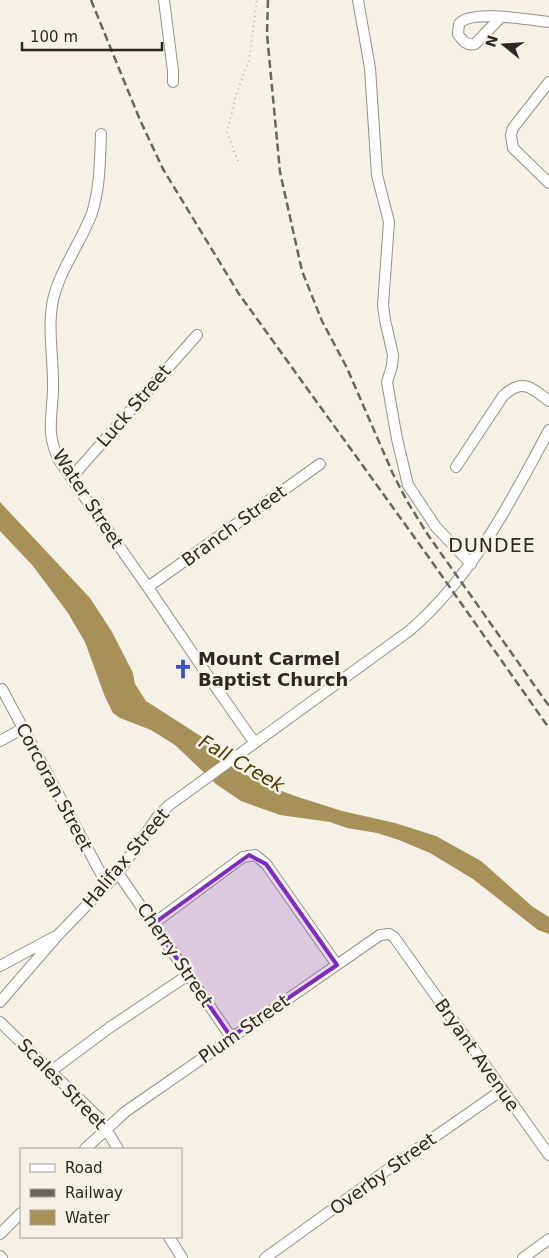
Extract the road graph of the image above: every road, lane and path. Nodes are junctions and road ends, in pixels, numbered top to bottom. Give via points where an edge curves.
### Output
1 (164, 0) edge
2 (257, 0) edge
3 (358, 0) edge
4 (501, 17) dead end
5 (549, 22) edge
6 (173, 82) dead end
7 (549, 82) edge
8 (102, 134) dead end
9 (238, 161) dead end
10 (549, 183) edge
11 (197, 335) dead end
12 (549, 401) edge
13 (549, 430) edge
14 (320, 464) dead end
15 (456, 467) dead end
16 (71, 478) junction
17 (471, 564) junction
18 (148, 587) junction
19 (2, 689) dead end
20 (22, 729) junction
21 (0, 740) edge
22 (255, 743) junction
23 (118, 873) junction
24 (107, 885) junction
25 (153, 924) junction
26 (58, 935) junction
27 (406, 954) joint
28 (337, 965) junction
29 (0, 966) edge
30 (188, 975) junction
31 (0, 1002) edge
32 (0, 1022) edge
33 (231, 1037) junction
34 (51, 1071) junction
35 (502, 1090) junction
36 (106, 1128) junction
37 (86, 1148) edge
38 (117, 1148) edge
39 (549, 1155) edge
40 (20, 1214) edge
41 (0, 1234) edge
42 (170, 1238) edge
43 (549, 1239) edge
44 (182, 1258) edge
45 (265, 1258) edge
46 (523, 1258) edge

1 - 6 street
2 - 9 path via 249,60 227,132
3 - 17 street via 370,68 377,175 389,222 384,305 394,361 387,382 396,439 408,485 436,527
4 - 5 street
7 - 10 street via 511,135 513,148
8 - 16 street, Water Street via 97,196 56,290 51,316 54,370 50,436 54,450
11 - 16 street, Luck Street
12 - 15 street via 526,386 517,386 508,392
13 - 17 street, Halifax Street
14 - 18 street, Branch Street
16 - 18 street, Water Street
17 - 22 street, Halifax Street via 442,600 409,631
18 - 22 street, Water Street
19 - 20 street, Corcoran Street
20 - 21 street
20 - 24 street, Corcoran Street
22 - 23 street, Halifax Street via 189,789 158,816
23 - 24 street, Halifax Street
23 - 25 street, Cherry Street
24 - 26 street, Halifax Street
25 - 28 street via 243,857 255,855 261,858 284,888
25 - 30 street, Cherry Street
26 - 29 street
26 - 31 street, Halifax Street
27 - 28 street, Plum Street via 394,937 385,933
27 - 35 street, Bryant Avenue
28 - 33 street, Plum Street
30 - 33 street, Cherry Street
30 - 34 street via 108,1028
32 - 34 street, Scales Street
33 - 36 street, Plum Street
34 - 36 street, Scales Street
35 - 39 street, Bryant Avenue
35 - 45 street, Overby Street
36 - 37 street, Plum Street
36 - 38 street, Scales Street
40 - 41 street
42 - 44 street
43 - 46 street

